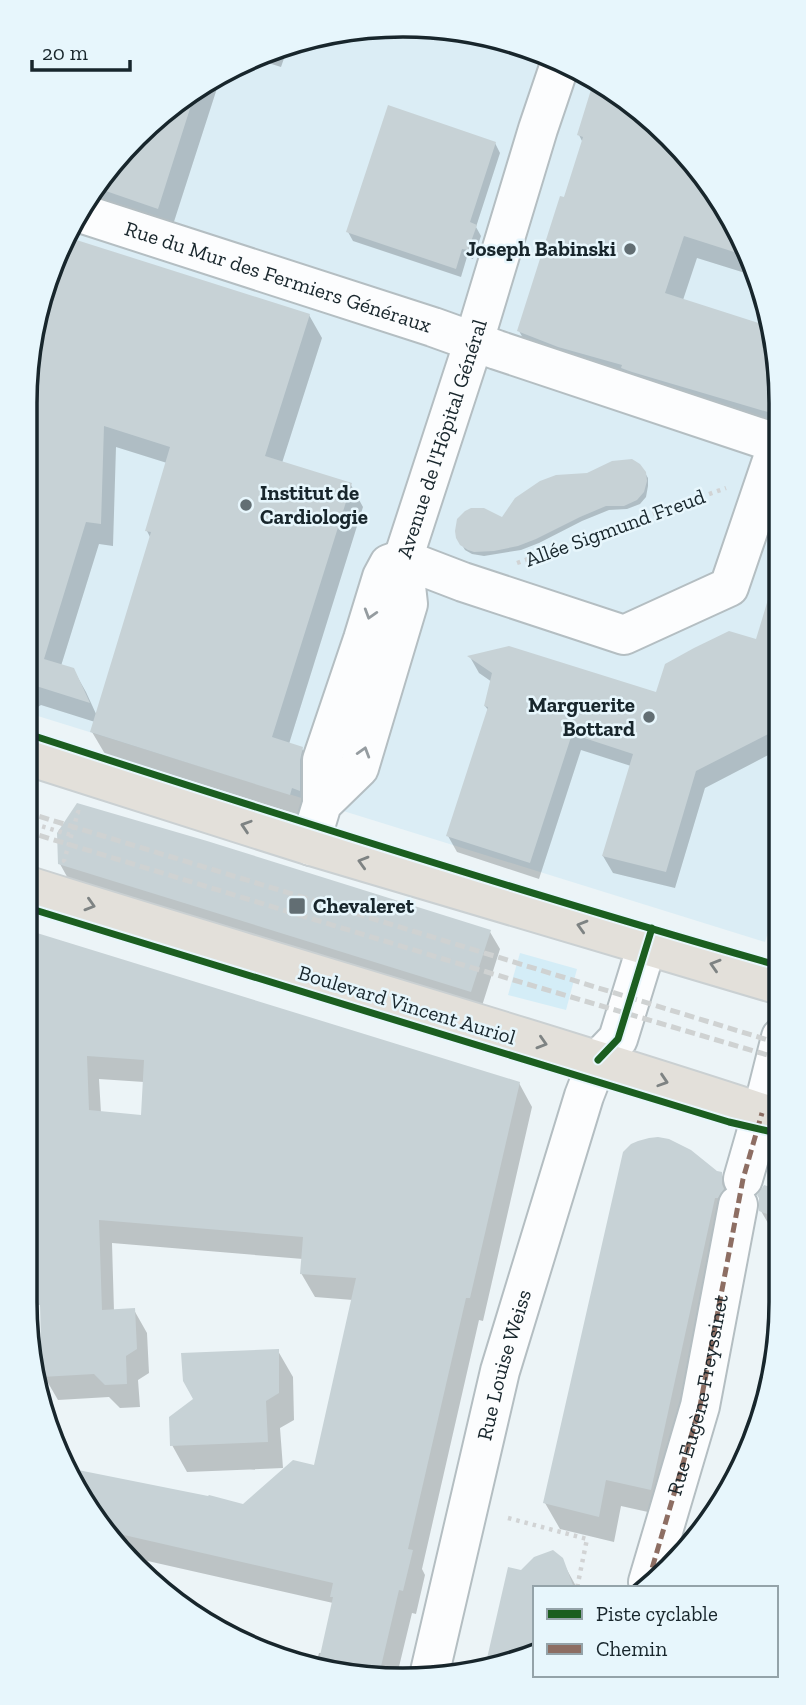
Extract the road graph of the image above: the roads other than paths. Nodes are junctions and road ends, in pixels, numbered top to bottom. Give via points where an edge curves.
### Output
1 (557, 72) edge
2 (89, 216) edge
3 (474, 341) junction
4 (769, 452) edge
5 (769, 471) edge
6 (403, 559) junction
7 (37, 759) edge
8 (311, 846) junction
9 (37, 889) edge
10 (647, 945) junction
11 (769, 982) edge
12 (598, 1060) junction
13 (769, 1114) edge
14 (769, 1120) edge
15 (651, 1570) edge
16 (431, 1667) edge

1 - 3 street, Avenue de l'Hôpital Général
2 - 3 street, Rue du Mur des Fermiers Généraux
3 - 4 street, Rue du Mur des Fermiers Généraux
3 - 6 street, Avenue de l'Hôpital Général
5 - 6 street via 729,587 624,635
6 - 8 street, Avenue de l'Hôpital Général via 408,604 359,768 322,804
8 -> 7 main road
10 -> 8 main road
9 -> 12 main road, Boulevard Vincent Auriol
11 -> 10 main road
10 - 12 street via 618,1039
12 -> 13 main road, Boulevard Vincent Auriol
12 - 16 street, Rue Louise Weiss via 500,1371
14 - 15 street, Rue Eugène Freyssinet via 741,1192 700,1406

